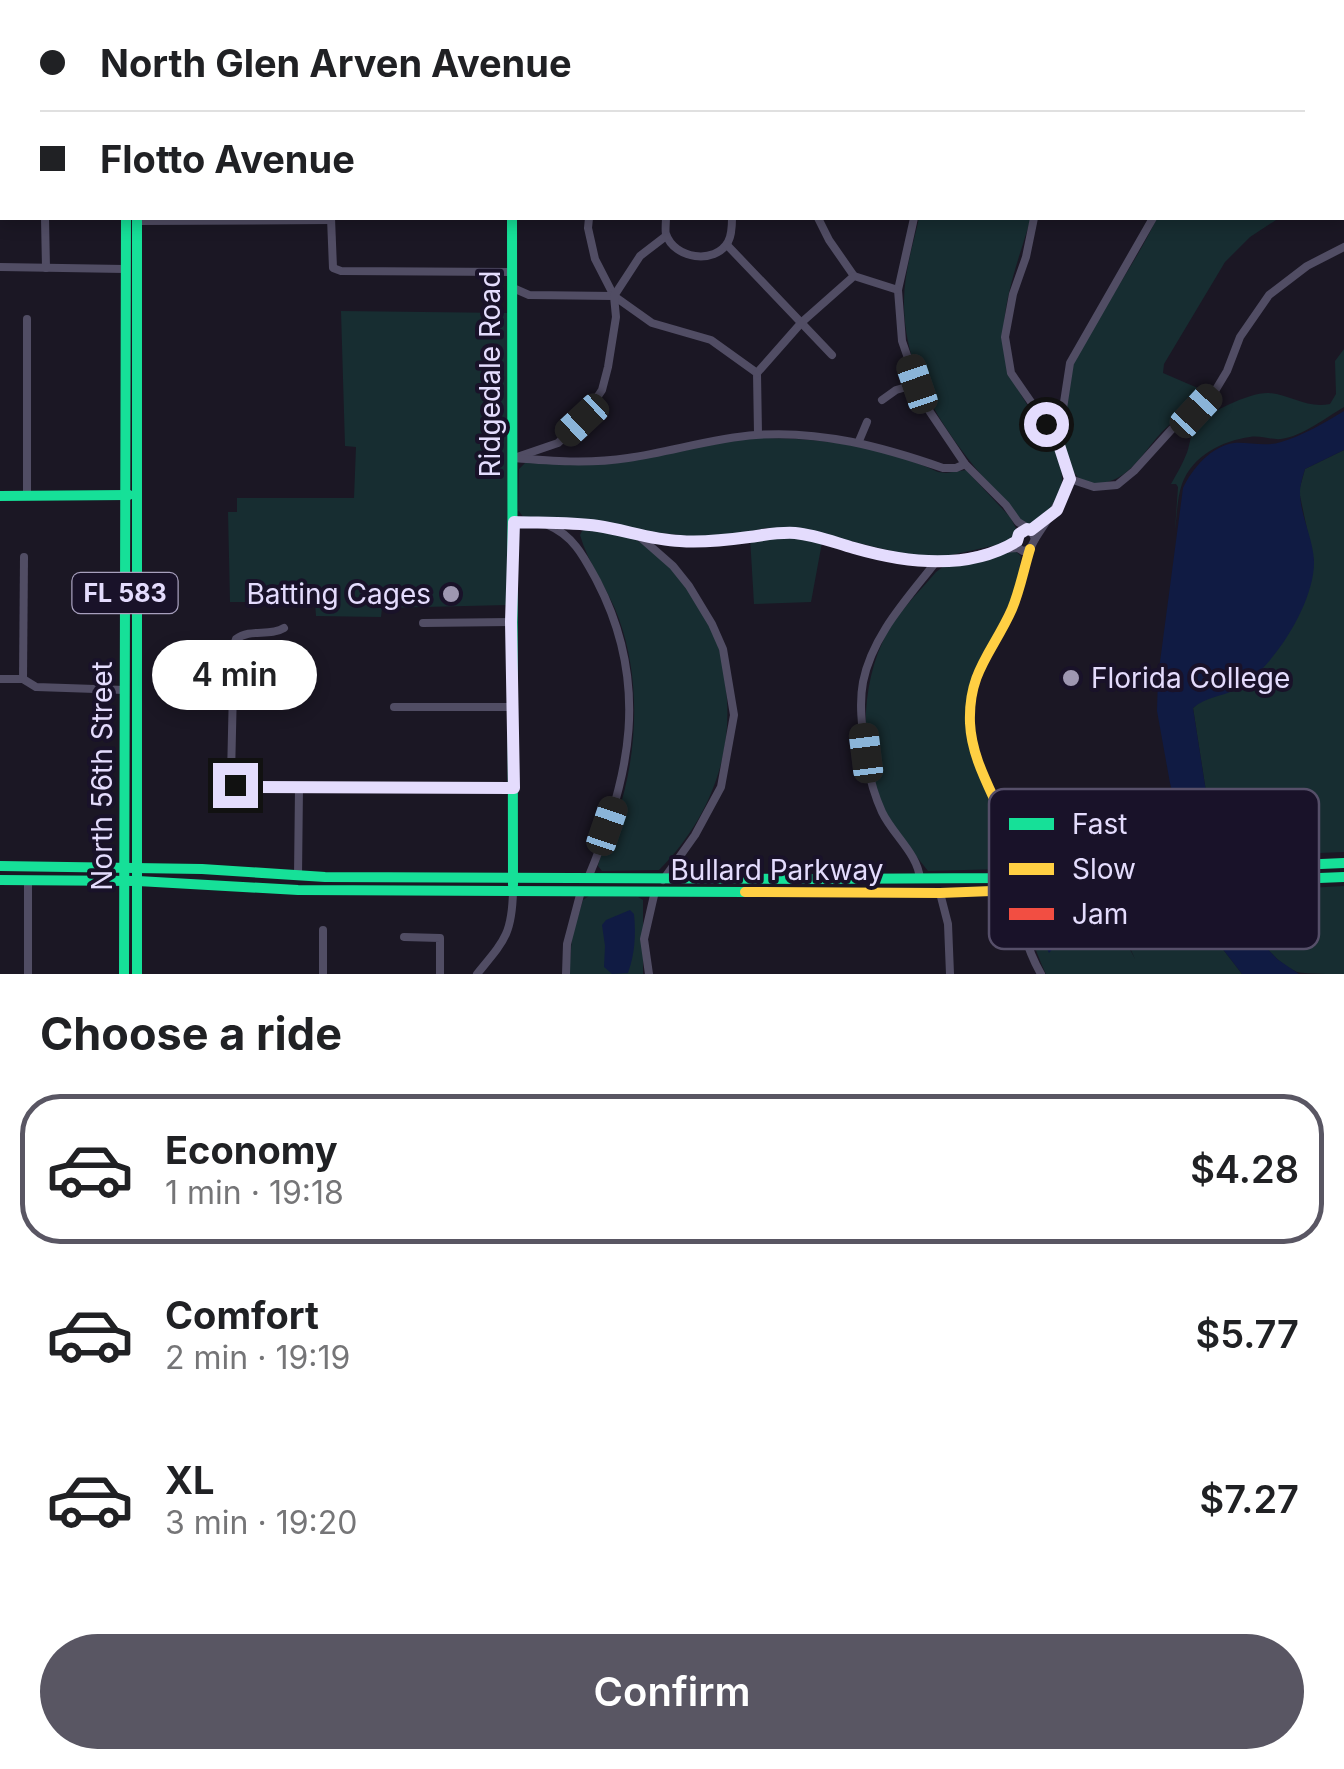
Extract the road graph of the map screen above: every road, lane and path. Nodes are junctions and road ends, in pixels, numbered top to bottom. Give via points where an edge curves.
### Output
1 (46, 220) edge
2 (133, 220) edge
3 (331, 220) edge
4 (512, 220) edge
5 (590, 220) edge
6 (666, 220) edge
7 (732, 220) edge
8 (819, 220) edge
9 (914, 220) edge
10 (1034, 220) edge
11 (1152, 220) edge
12 (666, 236) junction
13 (727, 245) junction
14 (1344, 247) edge
15 (0, 267) edge
16 (46, 268) junction
17 (131, 269) junction
18 (512, 272) junction
19 (854, 276) junction
20 (514, 288) junction
21 (898, 290) junction
22 (614, 296) junction
23 (27, 319) dead end
24 (802, 322) junction
25 (131, 336) junction
26 (832, 354) dead end
27 (757, 373) junction
28 (917, 384) junction
29 (126, 397) junction
30 (882, 400) dead end
31 (867, 422) dead end
32 (758, 434) junction
33 (858, 441) junction
34 (137, 442) junction
35 (1058, 442) junction
36 (513, 458) junction
37 (965, 464) junction
38 (1070, 479) junction
39 (138, 491) junction
40 (0, 496) edge
41 (27, 496) junction
42 (126, 496) junction
43 (514, 522) junction
44 (543, 523) junction
45 (572, 524) junction
46 (637, 534) junction
47 (1025, 540) junction
48 (674, 541) junction
49 (126, 549) junction
50 (581, 549) junction
51 (24, 558) dead end
52 (670, 561) junction
53 (935, 562) junction
54 (138, 602) junction
55 (511, 622) junction
56 (424, 623) dead end
57 (284, 628) dead end
58 (125, 640) junction
59 (0, 679) edge
60 (24, 679) junction
61 (137, 681) junction
62 (126, 690) junction
63 (394, 707) dead end
64 (512, 707) junction
65 (138, 751) junction
66 (299, 788) junction
67 (514, 788) junction
68 (991, 789) edge
69 (1344, 863) edge
70 (1319, 865) edge
71 (0, 866) edge
72 (131, 867) junction
73 (298, 876) junction
74 (1344, 877) edge
75 (588, 878) junction
76 (664, 878) junction
77 (989, 878) edge
78 (1319, 878) edge
79 (920, 879) junction
80 (0, 880) edge
81 (28, 880) junction
82 (124, 881) junction
83 (138, 881) junction
84 (513, 884) junction
85 (581, 891) junction
86 (655, 892) junction
87 (989, 893) edge
88 (940, 894) junction
89 (324, 930) dead end
90 (404, 938) dead end
91 (1029, 949) edge
92 (28, 974) edge
93 (124, 974) edge
94 (137, 974) edge
95 (323, 974) edge
96 (440, 974) edge
97 (477, 974) edge
98 (566, 974) edge
99 (649, 974) edge
100 (950, 974) edge
101 (1041, 974) edge

1 - 16 street
2 - 17 main road, North 56th Street / FL 583
3 - 18 street via 333,268 340,271
4 - 18 main road, Ridgedale Road
5 - 22 street via 595,260
6 - 12 street
7 - 13 street
8 - 19 street
9 - 21 street
10 - 35 street via 1006,336 1011,373
11 - 35 street via 1070,363
12 - 13 street via 685,254 702,258
12 - 22 street via 640,256
13 - 24 street
14 - 38 street via 1269,295 1240,336 1214,392 1134,470 1116,485
15 - 16 street
16 - 17 street
17 - 25 main road, North 56th Street / FL 583
18 - 20 main road, Ridgedale Road
19 - 21 street
19 - 24 street
20 - 22 street via 529,296
20 - 36 main road, Ridgedale Road
21 - 28 street via 902,341
22 - 27 street via 652,323 711,340
22 - 36 street via 602,390 558,442
23 - 41 street
24 - 26 street
24 - 27 street
25 - 29 main road, North 56th Street / FL 583
25 - 34 main road, North 56th Street / FL 583
27 - 32 street
28 - 30 street
28 - 37 street
29 - 34 main road
29 - 42 main road, North 56th Street / FL 583
31 - 33 street
32 - 33 street
32 - 36 street via 599,462
33 - 37 street via 943,468
34 - 39 main road, North 56th Street / FL 583
35 - 38 street
36 - 43 main road, Ridgedale Road
37 - 47 street via 1006,504
38 - 47 street via 1057,510
39 - 42 main road
39 - 54 main road, North 56th Street / FL 583
40 - 41 main road
41 - 42 main road
42 - 49 main road, North 56th Street / FL 583
43 - 44 street
43 - 55 main road, Ridgedale Road
44 - 45 street
44 - 50 street
45 - 46 street
45 - 50 street
46 - 48 street
46 - 52 street
47 - 53 street
47 - 68 main road via 1022,583 971,700 975,754
48 - 52 street
48 - 53 street via 792,533
49 - 54 main road via 130,596
49 - 58 main road, North 56th Street / FL 583
50 - 75 street via 616,621 630,716 615,804
51 - 60 street
52 - 76 street via 723,649 734,716 722,786
53 - 79 street via 875,650 863,681 861,716 877,800
54 - 61 main road, North 56th Street / FL 583
55 - 56 street
55 - 64 main road, Ridgedale Road
57 - 66 street via 236,639 232,776 241,787
58 - 61 main road
58 - 62 main road, North 56th Street / FL 583
59 - 60 street
60 - 62 street via 36,687
61 - 65 main road, North 56th Street / FL 583
62 - 65 main road
62 - 72 main road, North 56th Street / FL 583
63 - 64 street
64 - 67 main road, Ridgedale Road
65 - 72 main road, North 56th Street / FL 583
66 - 67 street
66 - 73 street
67 - 84 main road, Ridgedale Road
69 - 70 main road, Bullard Parkway
71 - 72 main road, Bullard Parkway
72 - 73 main road, Bullard Parkway
72 - 82 main road, North 56th Street / FL 583
72 - 83 main road, North 56th Street / FL 583
73 - 84 main road, Bullard Parkway
74 - 78 main road, Bullard Parkway
75 - 76 main road, Bullard Parkway
75 - 84 main road, Bullard Parkway
76 - 79 main road, Bullard Parkway
76 - 86 street
77 - 79 main road, Bullard Parkway
80 - 81 main road, Bullard Parkway
81 - 82 main road, Bullard Parkway
81 - 92 street
82 - 83 main road, Bullard Parkway
82 - 93 main road, North 56th Street / FL 583
83 - 84 main road, Bullard Parkway via 298,890
83 - 94 main road, North 56th Street / FL 583
84 - 85 main road, Bullard Parkway
84 - 97 street via 510,927
85 - 86 main road, Bullard Parkway
85 - 98 street
86 - 88 main road, Bullard Parkway
86 - 99 street via 644,939
87 - 88 main road, Bullard Parkway
88 - 100 street
89 - 95 street
90 - 96 street via 440,938
91 - 101 street

